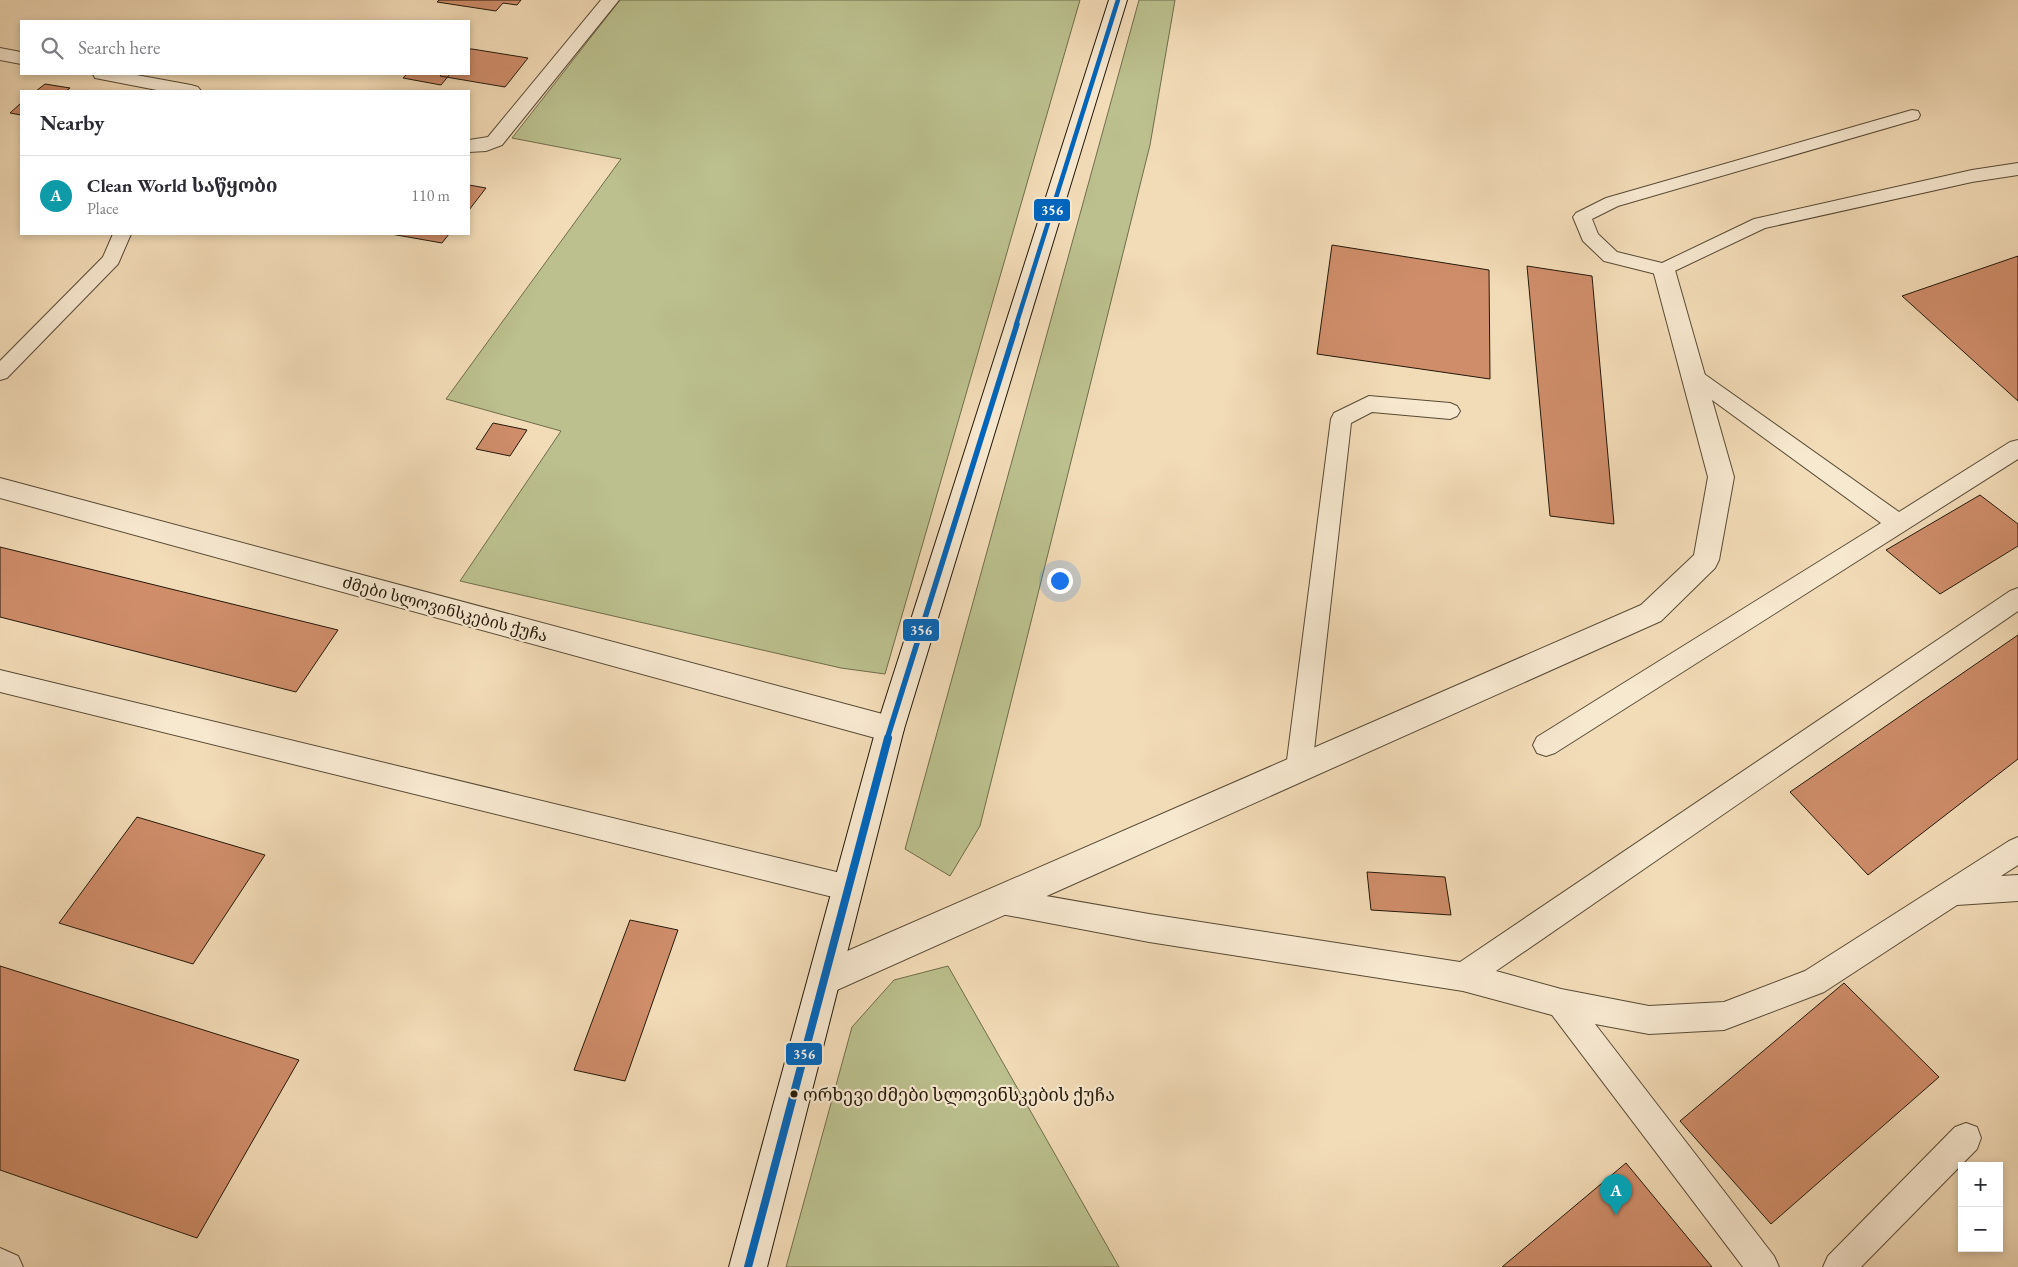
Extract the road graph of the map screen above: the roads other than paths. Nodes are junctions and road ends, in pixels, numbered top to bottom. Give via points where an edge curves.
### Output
1 (610, 0) edge
2 (1118, 0) edge
3 (0, 54) edge
4 (20, 58) edge
5 (107, 75) edge
6 (186, 90) edge
7 (1912, 116) dead end
8 (478, 145) edge
9 (2018, 169) edge
10 (122, 235) edge
11 (1664, 270) junction
12 (0, 373) edge
13 (1693, 376) junction
14 (1450, 411) dead end
15 (2018, 448) edge
16 (0, 488) edge
17 (1898, 523) junction
18 (2018, 598) edge
19 (0, 681) edge
20 (890, 730) junction
21 (1546, 745) dead end
22 (1299, 768) junction
23 (2018, 850) edge
24 (849, 888) junction
25 (2018, 888) edge
26 (1953, 892) junction
27 (1002, 901) junction
28 (1463, 977) junction
29 (825, 978) junction
30 (1562, 1003) junction
31 (1966, 1138) dead end
32 (0, 1264) edge
33 (1848, 1264) edge
34 (7, 1267) edge
35 (748, 1267) edge
36 (1763, 1267) edge

1 - 8 street via 495,141
2 - 20 street
3 - 4 street
5 - 6 street
7 - 11 lane via 1612,202 1582,217 1590,237 1611,257
9 - 11 lane via 1972,176 1760,223
10 - 12 lane via 111,260
11 - 13 street
13 - 17 lane
13 - 22 street via 1721,477 1706,560 1651,612
14 - 22 lane via 1369,404 1341,418
15 - 17 lane
16 - 20 street, ძმები სლოვინსკების ქუჩა
17 - 21 lane
18 - 28 lane
19 - 24 lane
20 - 24 street
22 - 27 street
23 - 26 lane
24 - 29 street
25 - 26 lane
26 - 30 lane via 1814,982 1724,1016 1649,1020
27 - 28 lane via 1149,928
27 - 29 street
28 - 30 lane
29 - 35 street
30 - 36 lane
31 - 33 lane
32 - 34 lane

